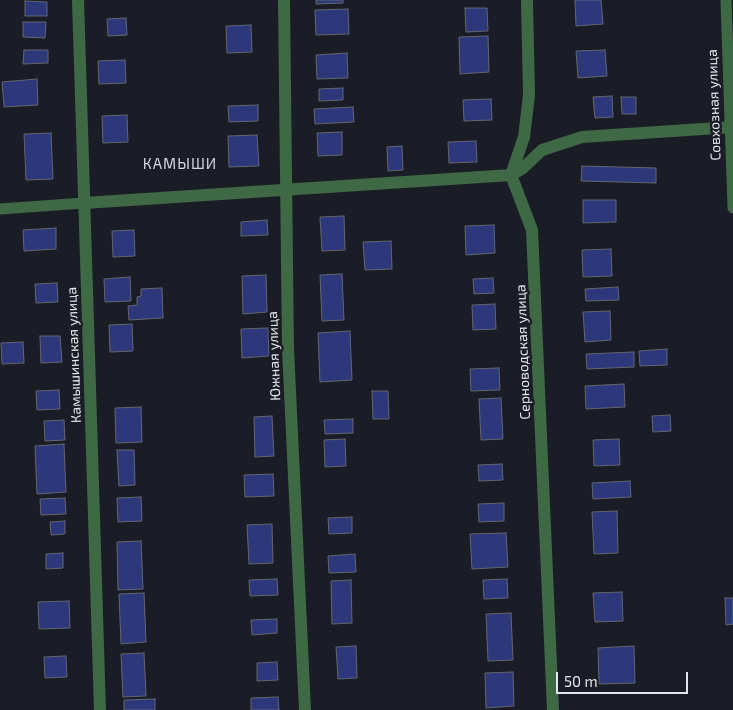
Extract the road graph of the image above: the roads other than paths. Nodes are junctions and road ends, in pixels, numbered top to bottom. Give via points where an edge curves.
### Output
1 (78, 0) edge
2 (284, 0) edge
3 (526, 0) edge
4 (726, 0) edge
5 (732, 127) edge
6 (511, 176) junction
7 (286, 190) junction
8 (84, 203) junction
9 (733, 208) edge
10 (0, 209) edge
11 (100, 710) edge
12 (305, 710) edge
13 (553, 710) edge

1 - 8 street, Камышинская улица
2 - 7 street, Южная улица
3 - 6 street via 529,95 524,137
4 - 5 lane, Совхозная улица
5 - 6 street via 582,136 542,150
5 - 9 lane, Совхозная улица
6 - 7 street
6 - 13 street, Серноводская улица via 532,230
7 - 8 street
7 - 12 street, Южная улица via 288,349
8 - 10 lane
8 - 11 street, Камышинская улица

